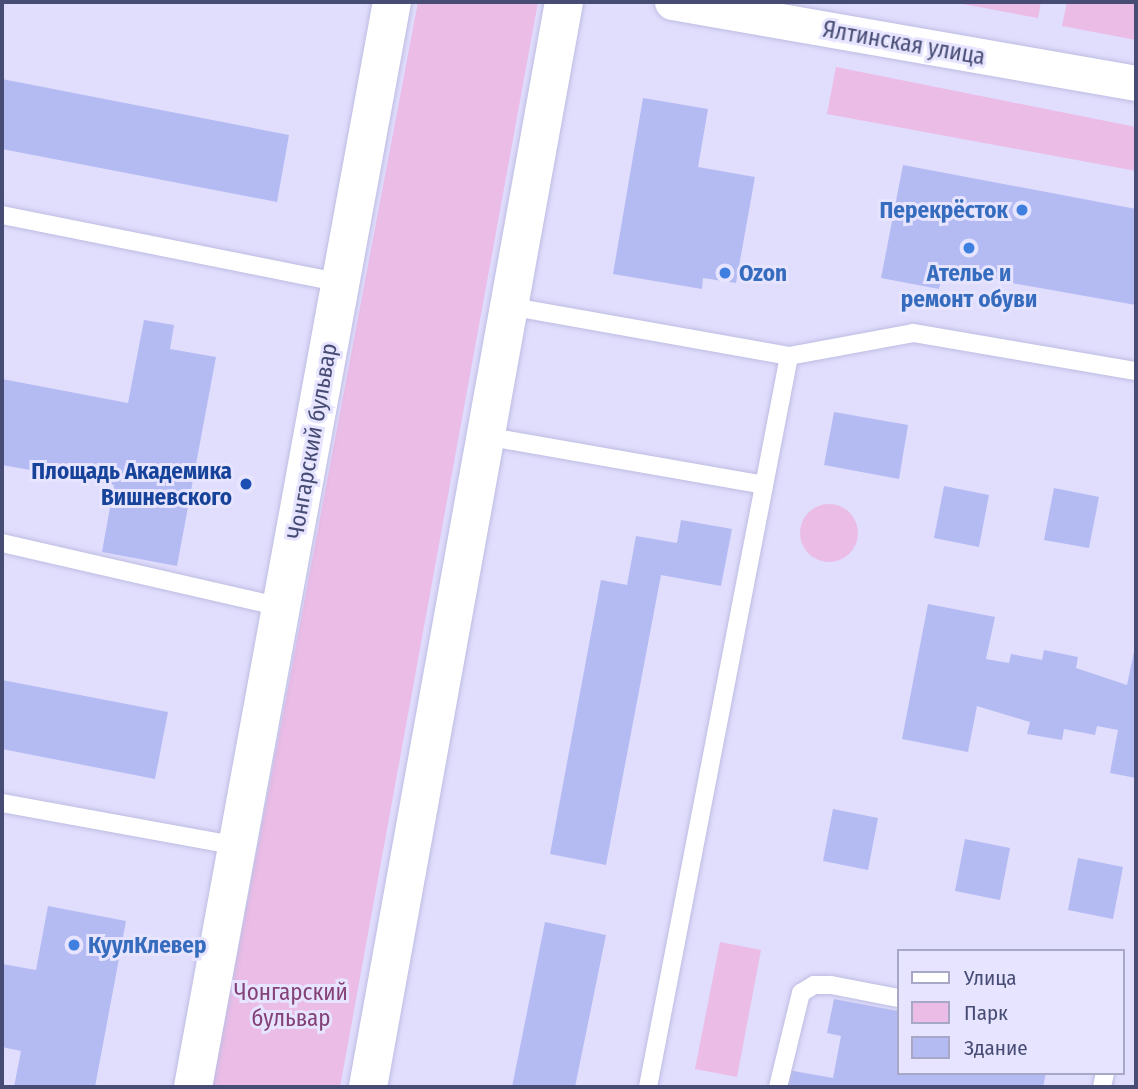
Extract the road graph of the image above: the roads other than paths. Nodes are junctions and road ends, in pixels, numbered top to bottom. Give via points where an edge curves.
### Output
1 (392, 2) edge
2 (565, 2) edge
3 (672, 2) edge
4 (1136, 83) edge
5 (2, 215) edge
6 (341, 283) junction
7 (508, 306) junction
8 (789, 356) junction
9 (1136, 371) edge
10 (484, 436) junction
11 (764, 485) junction
12 (2, 543) edge
13 (281, 607) junction
14 (2, 803) edge
15 (237, 846) junction
16 (897, 998) edge
17 (193, 1087) edge
18 (368, 1087) edge
19 (648, 1087) edge
20 (778, 1087) edge

1 - 6 main road, Чонгарский бульвар
2 - 7 main road
3 - 4 street, Ялтинская улица
5 - 6 lane
6 - 13 main road, Чонгарский бульвар
7 - 8 lane
7 - 10 main road
8 - 9 lane via 913,333
8 - 11 lane
10 - 11 lane
10 - 18 main road
11 - 19 lane
12 - 13 lane
13 - 15 main road, Чонгарский бульвар
14 - 15 lane
15 - 17 main road, Чонгарский бульвар
16 - 20 lane via 831,985 814,985 800,993

